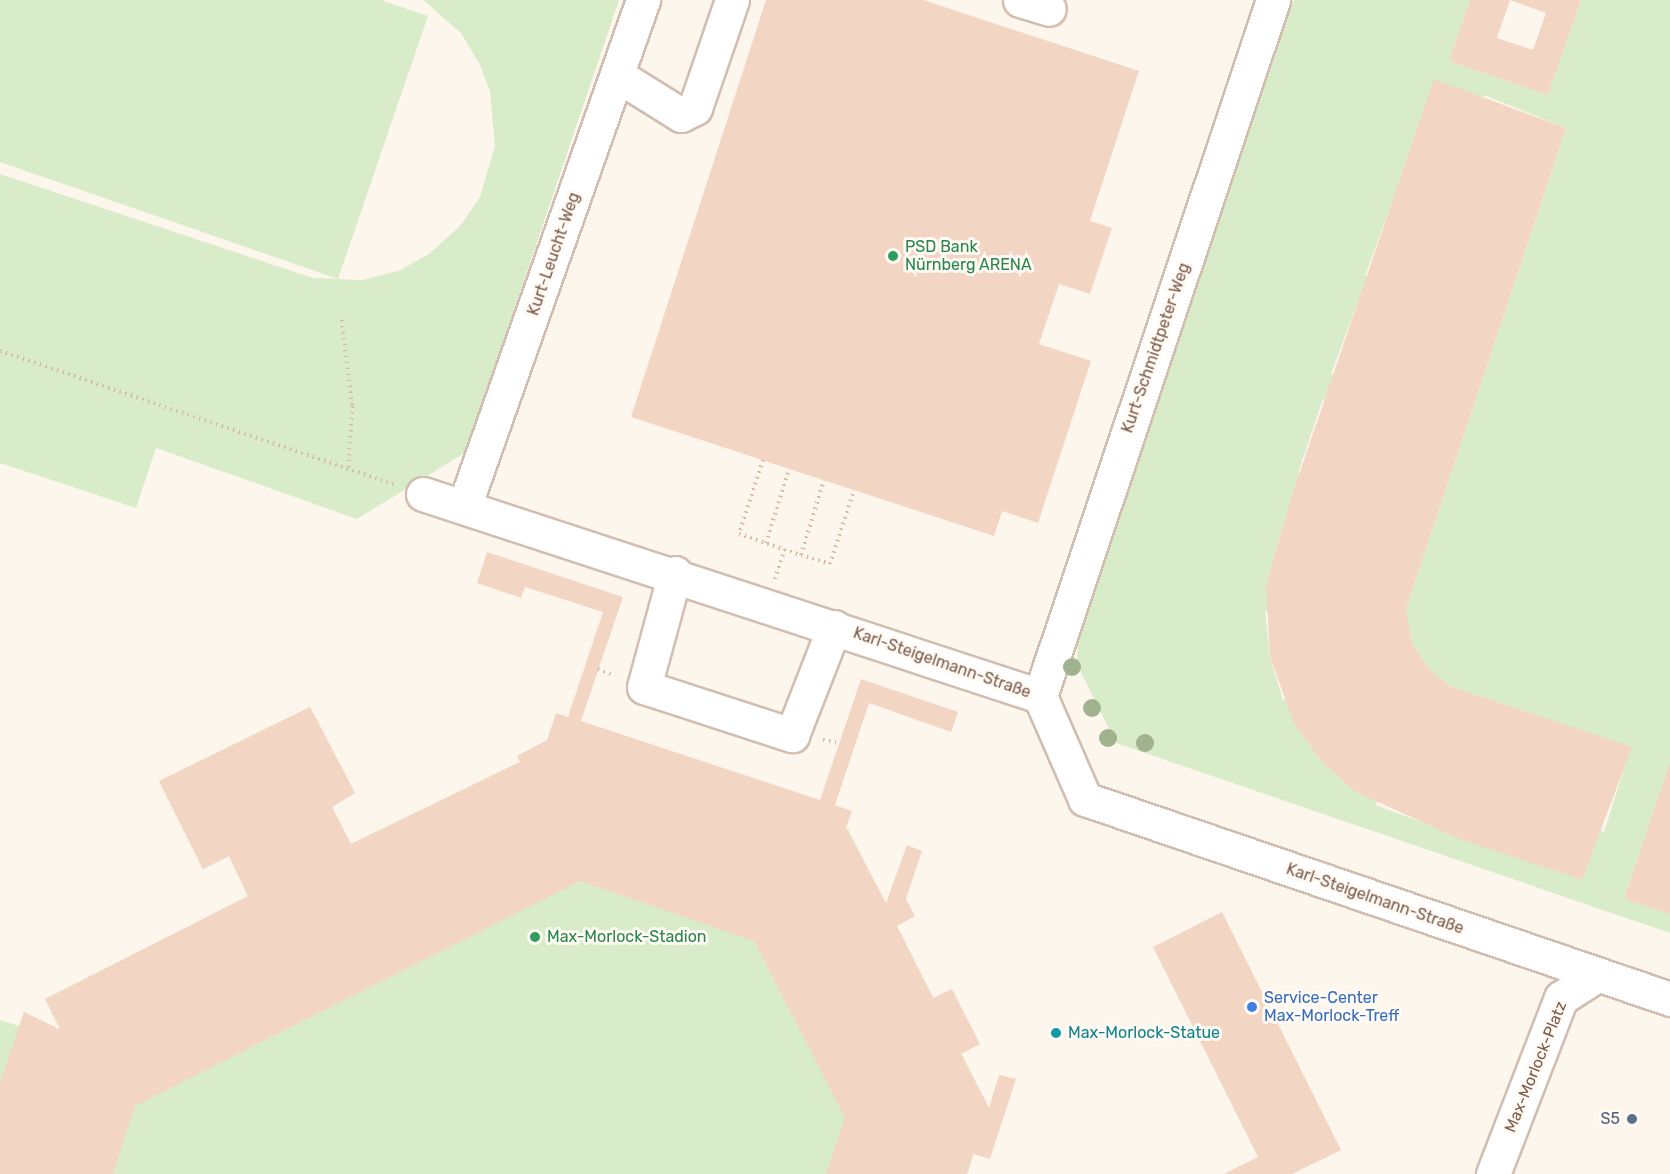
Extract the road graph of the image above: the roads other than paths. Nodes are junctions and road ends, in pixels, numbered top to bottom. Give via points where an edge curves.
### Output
1 (643, 0) edge
2 (732, 0) edge
3 (1273, 0) edge
4 (617, 75) junction
5 (423, 494) road end
6 (464, 507) junction
7 (675, 573) junction
8 (834, 627) junction
9 (1040, 696) junction
10 (1597, 975) junction
11 (1670, 999) edge
12 (1493, 1174) edge

1 - 4 street, Kurt-Leucht-Weg
2 - 4 street via 695,108 681,115
3 - 9 street, Kurt-Schmidtpeter-Weg
4 - 6 street, Kurt-Leucht-Weg
5 - 6 street, Karl-Steigelmann-Straße
6 - 7 street, Karl-Steigelmann-Straße
7 - 8 street, Karl-Steigelmann-Straße
7 - 8 street via 644,687 792,735
8 - 9 street, Karl-Steigelmann-Straße
9 - 10 street, Karl-Steigelmann-Straße via 1085,799
10 - 11 street, Karl-Steigelmann-Straße
10 - 12 street, Max-Morlock-Platz via 1562,998

